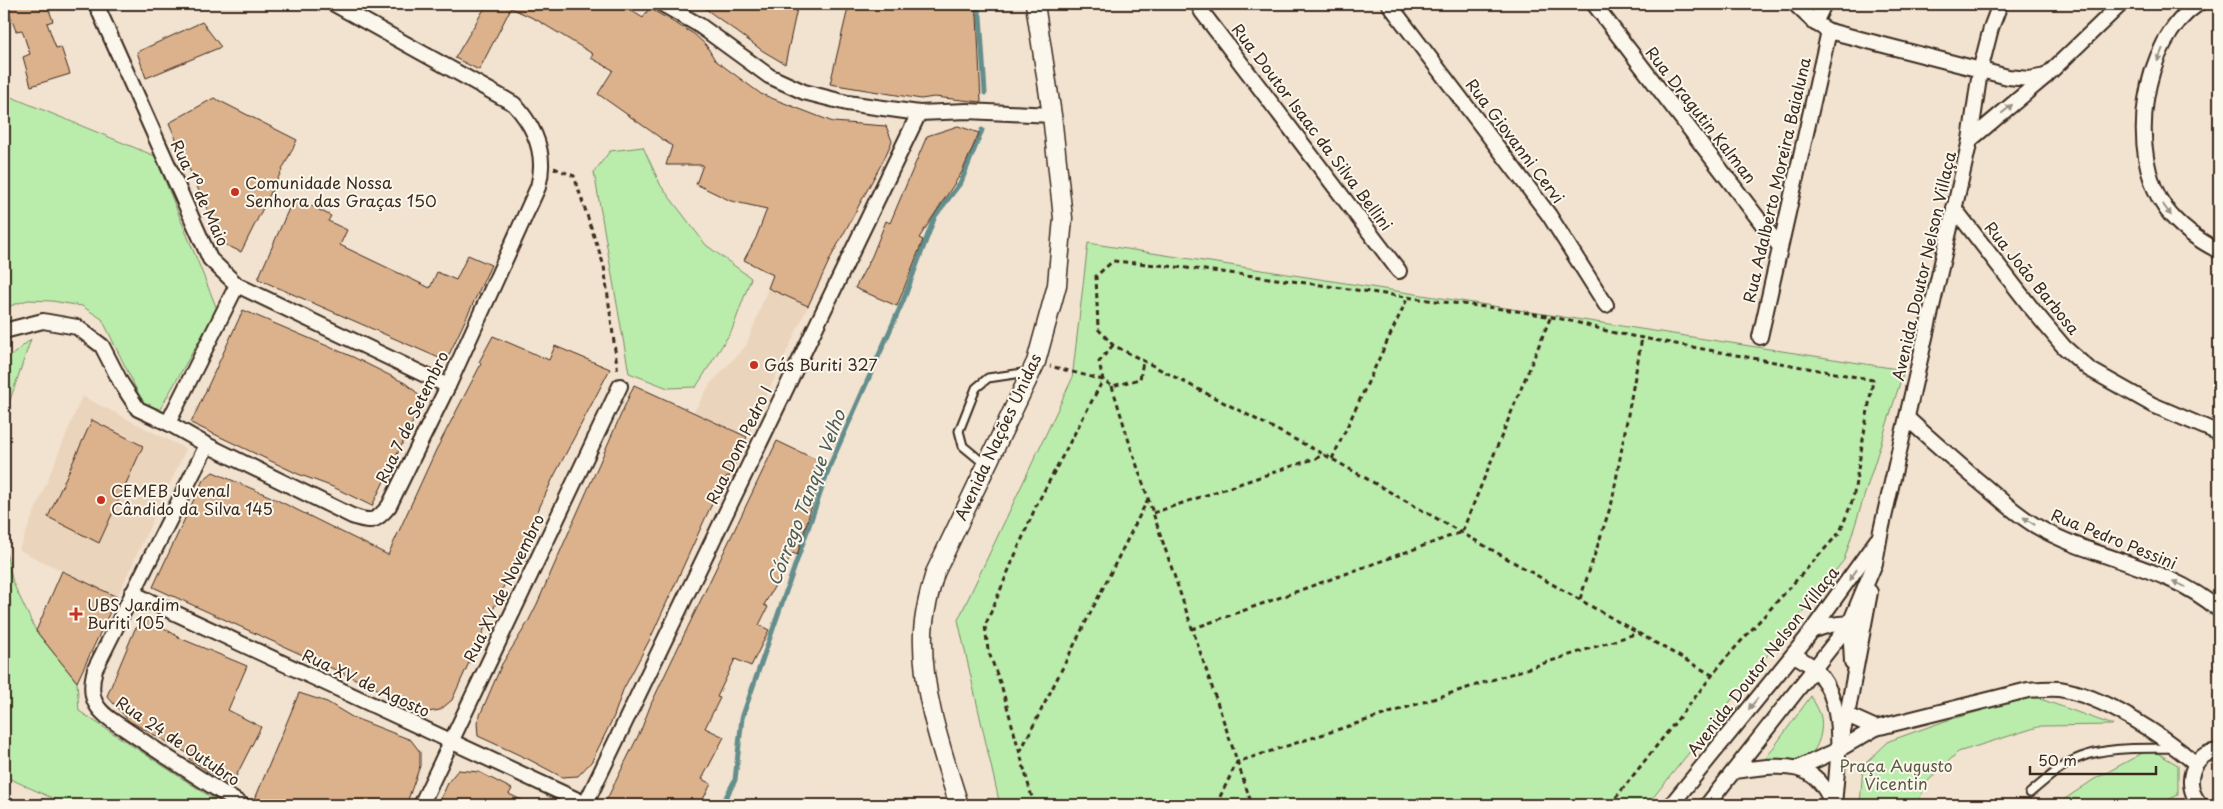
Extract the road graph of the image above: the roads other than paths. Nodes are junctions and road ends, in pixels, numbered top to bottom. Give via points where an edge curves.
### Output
1 (96, 4) edge
2 (334, 4) edge
3 (662, 4) edge
4 (1035, 4) edge
5 (1198, 4) edge
6 (1390, 4) edge
7 (1594, 4) edge
8 (1795, 4) edge
9 (1824, 4) edge
10 (2000, 4) edge
11 (2121, 4) edge
12 (2198, 4) edge
13 (2182, 8) edge
14 (1816, 23) junction
15 (1829, 31) junction
16 (1980, 70) junction
17 (2046, 76) junction
18 (919, 113) junction
19 (1052, 116) junction
20 (1970, 140) junction
21 (1954, 208) junction
22 (1780, 247) junction
23 (2219, 251) edge
24 (1399, 271) dead end
25 (237, 285) junction
26 (1606, 305) dead end
27 (4, 331) edge
28 (1760, 337) dead end
29 (1034, 367) junction
30 (448, 386) junction
31 (620, 386) road end
32 (1907, 418) junction
33 (168, 423) junction
34 (2219, 433) edge
35 (206, 445) junction
36 (986, 465) junction
37 (1880, 535) junction
38 (1875, 563) junction
39 (132, 593) junction
40 (2219, 610) edge
41 (1850, 623) junction
42 (1813, 630) junction
43 (1793, 655) junction
44 (1815, 670) junction
45 (1854, 682) junction
46 (1847, 715) junction
47 (1876, 728) junction
48 (450, 742) junction
49 (2177, 748) junction
50 (1838, 750) junction
51 (2219, 751) edge
52 (2195, 763) junction
53 (1798, 768) junction
54 (1734, 770) junction
55 (2030, 793) dead end
56 (242, 805) edge
57 (421, 805) edge
58 (585, 805) edge
59 (959, 805) edge
60 (1671, 805) edge
61 (1707, 805) edge
62 (1833, 805) edge
63 (2201, 805) edge

1 - 25 street, Rua 1º de Maio via 205,252
2 - 30 street, Rua 7 de Setembro via 514,104 535,130 542,158 538,187
3 - 18 street via 698,25 769,76 804,92 847,103
4 - 19 street, Avenida Nações Unidas
5 - 24 street, Rua Doutor Isaac da Silva Bellini
6 - 26 street, Rua Giovanni Cervi via 1549,215
7 - 22 street, Rua Dragutin Kalman
8 - 14 street
9 - 14 street
10 - 16 street, Avenida Doutor Nelson Villaça
11 - 17 street
12 - 13 street
13 -> 23 street via 2150,79 2144,112 2146,157 2153,184 2164,207 2181,227
14 - 15 street
15 - 16 street
15 - 22 street, Rua Adalberto Moreira Baialuna
16 - 17 street via 2018,79
16 - 20 street, Avenida Doutor Nelson Villaça
20 -> 17 street
18 - 19 street via 967,111
18 - 58 street, Rua Dom Pedro I
19 - 29 street, Avenida Nações Unidas via 1063,218 1062,254 1055,294
20 - 21 street, Avenida Doutor Nelson Villaça
21 - 32 street, Avenida Doutor Nelson Villaça
21 - 34 street, Rua João Barbosa via 2064,347 2090,369 2153,405
22 - 28 street, Rua Adalberto Moreira Baialuna
25 - 30 street, Rua 1º de Maio
25 - 33 street
27 - 33 street via 43,321 76,327 102,346 138,409
29 - 36 street, Avenida Nações Unidas
29 - 36 lane via 988,378 976,388 959,431 963,446
30 - 35 street, Rua 7 de Setembro via 389,506 380,518 371,521 352,516
31 - 48 street, Rua XV de Novembro
32 - 37 street, Avenida Doutor Nelson Villaça
40 -> 32 street, Rua Pedro Pessini via 2171,580 2062,539 2037,526 2009,507
33 - 35 street
35 - 39 street, Rua 24 de Outubro
36 - 59 street, Avenida Nações Unidas via 935,573 926,603 923,634 926,683
37 - 38 street, Avenida Doutor Nelson Villaça
37 -> 42 street, Avenida Doutor Nelson Villaça
38 - 41 street, Avenida Doutor Nelson Villaça
38 - 45 street
39 - 48 street, Rua XV de Agosto
39 - 56 street, Rua 24 de Outubro via 95,669 92,680 96,704 106,716
41 - 42 street
41 - 44 street, Avenida Doutor Nelson Villaça
41 - 45 street
42 - 43 street, Avenida Doutor Nelson Villaça
43 - 44 street
43 -> 60 street, Avenida Doutor Nelson Villaça
44 - 50 street via 1828,686 1836,708
44 - 54 street, Avenida Doutor Nelson Villaça
45 - 46 street
46 - 47 street
46 - 50 street
47 - 49 street via 2046,688 2078,693 2094,700 2125,715
47 - 50 street
48 - 57 street, Rua XV de Novembro
48 - 58 street, Rua XV de Agosto
49 - 52 street
49 - 55 lane via 2086,755 2067,764
50 - 53 street
50 - 62 street
51 - 52 street via 2210,751
52 - 63 street via 2191,785 2194,799
53 - 54 street
53 - 62 street via 1821,781
54 - 61 street, Avenida Doutor Nelson Villaça

